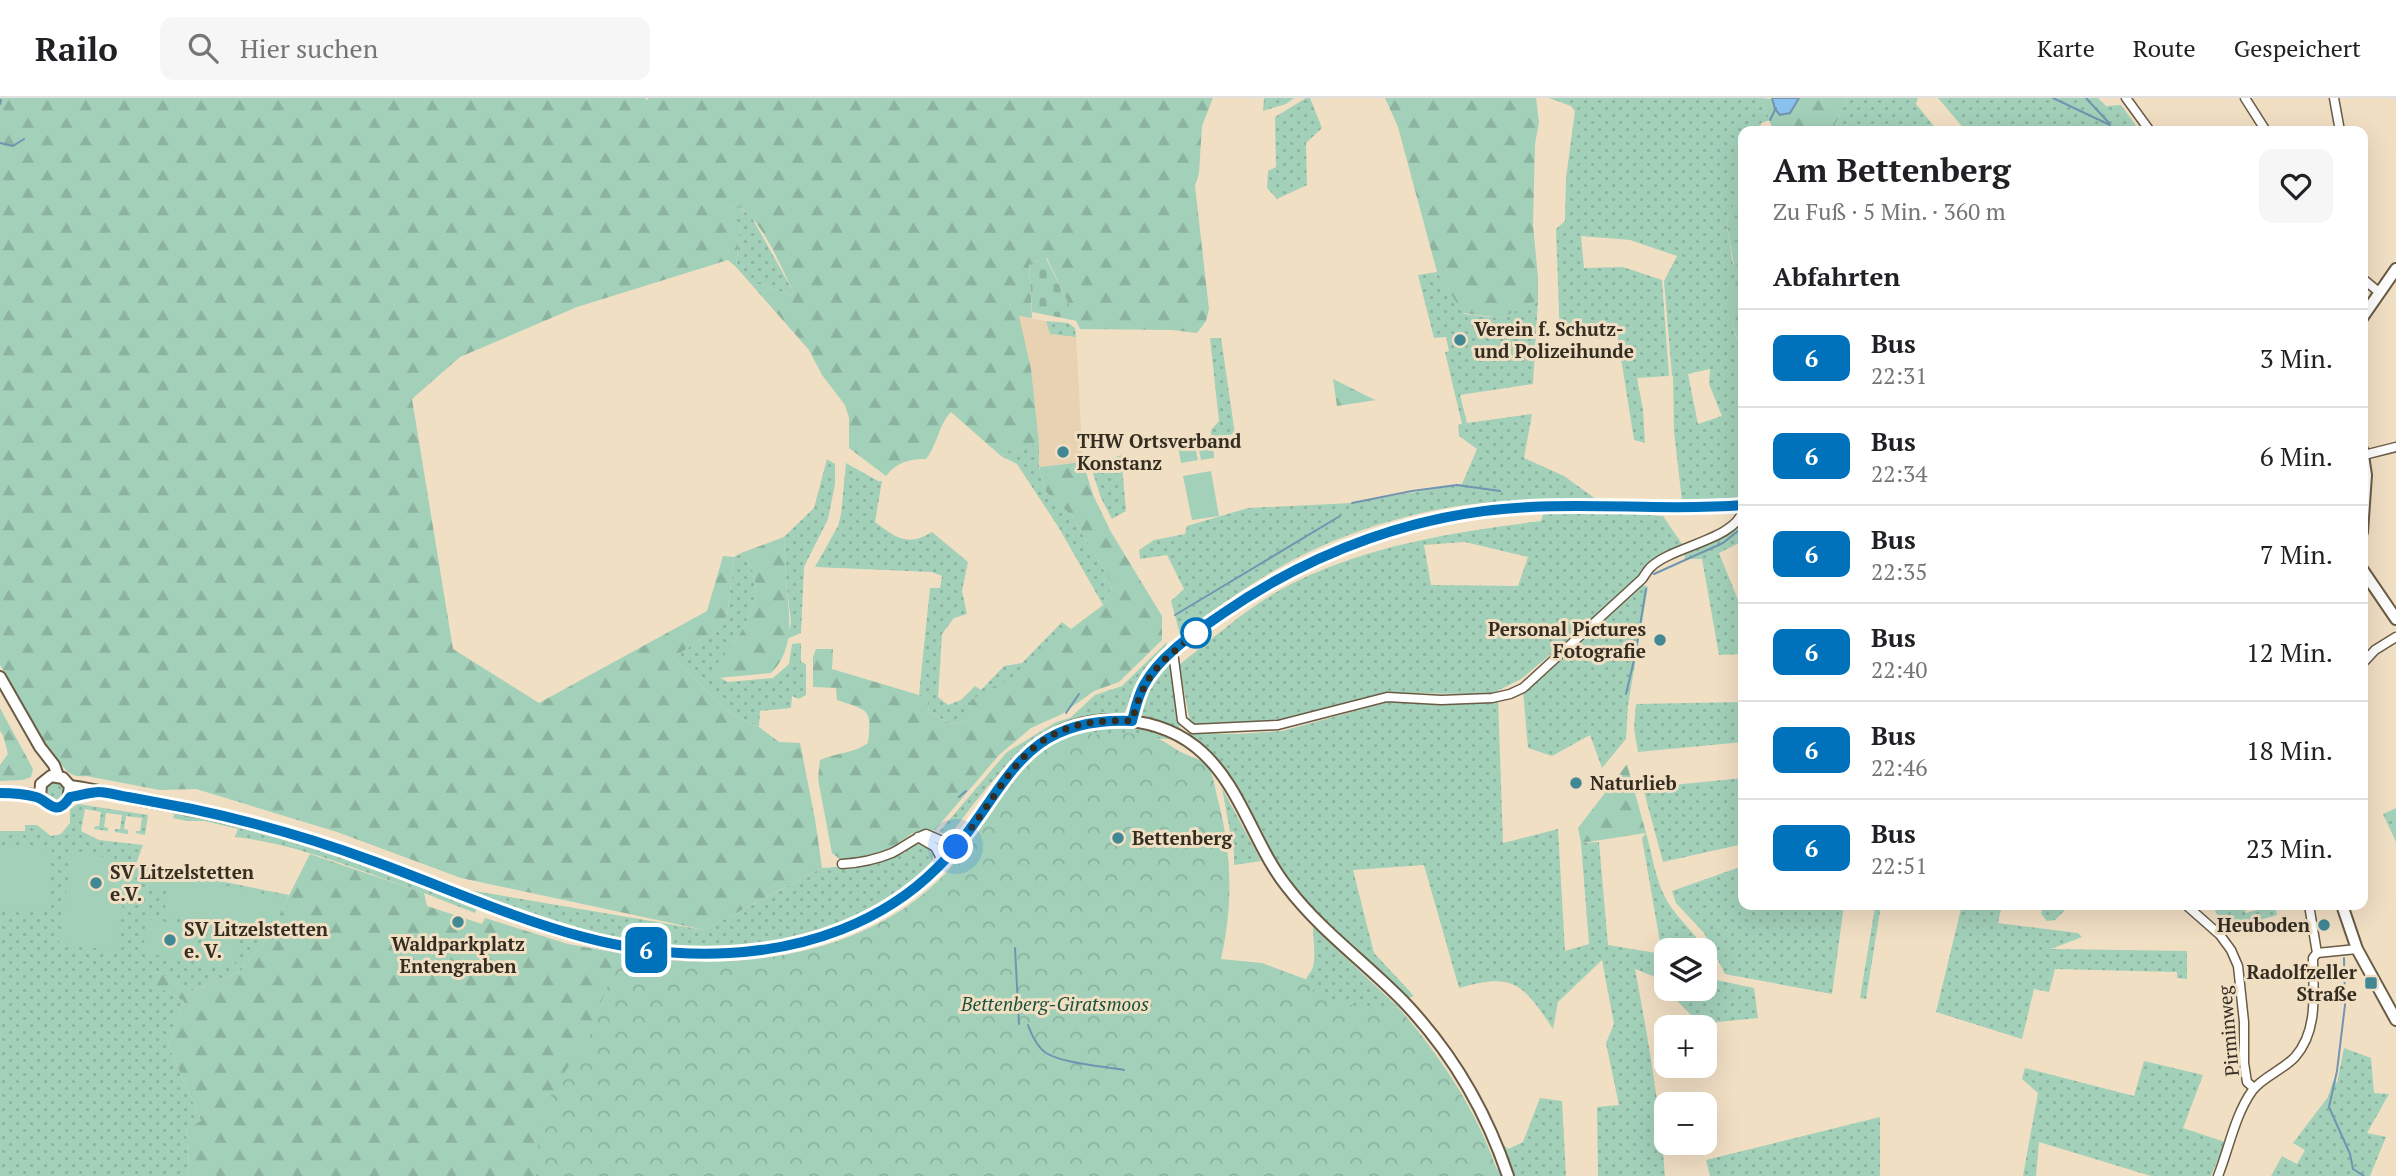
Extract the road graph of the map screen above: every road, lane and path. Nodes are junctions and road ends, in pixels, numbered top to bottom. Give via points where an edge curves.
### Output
1 (2126, 98) edge
2 (2245, 98) edge
3 (2334, 98) edge
4 (2146, 126) edge
5 (2263, 126) edge
6 (2339, 126) edge
7 (2396, 269) edge
8 (2368, 283) edge
9 (2381, 293) junction
10 (2368, 310) edge
11 (2396, 447) edge
12 (2368, 451) edge
13 (1738, 508) edge
14 (1738, 519) edge
15 (2368, 578) edge
16 (2396, 620) edge
17 (2396, 637) edge
18 (1173, 652) junction
19 (2368, 658) edge
20 (0, 677) edge
21 (1132, 721) junction
22 (52, 777) junction
23 (40, 792) junction
24 (70, 792) junction
25 (5, 793) edge
26 (918, 837) junction
27 (956, 847) junction
28 (943, 862) junction
29 (842, 864) dead end
30 (2192, 910) edge
31 (2310, 910) edge
32 (2344, 910) edge
33 (2357, 949) junction
34 (2317, 953) junction
35 (2396, 1020) edge
36 (2254, 1088) junction
37 (1508, 1176) edge
38 (2218, 1176) edge

1 - 4 street
2 - 5 street
3 - 6 street
7 - 9 main road
8 - 9 street
9 - 10 main road
11 - 12 street
13 - 18 street via 1530,507 1421,522 1341,549 1282,576
14 - 18 street via 1652,566 1523,688 1510,694 1441,700 1387,697 1278,725 1193,729 1182,720
15 - 16 main road
17 - 19 street
18 - 21 street via 1144,683
20 - 22 main road
21 - 27 main road via 1091,722 1039,744 1006,776
21 - 37 main road via 1181,737 1214,765 1285,885 1403,1002 1447,1055 1484,1118
22 - 23 main road
22 - 24 main road via 67,781
23 - 24 main road via 49,806 57,807 65,804
23 - 25 main road
24 - 28 main road via 155,802 299,835 559,932 606,944 676,953 766,949 828,935 886,908
26 - 27 street via 926,834
26 - 28 street via 935,847
26 - 29 street via 864,863
27 - 28 main road
30 - 36 street, Pirminweg via 2220,935 2238,967 2244,1063 2247,1082
31 - 34 street
32 - 33 main road
33 - 34 street
33 - 35 main road
34 - 36 street via 2313,958 2313,1009 2305,1040 2295,1057
36 - 38 street

